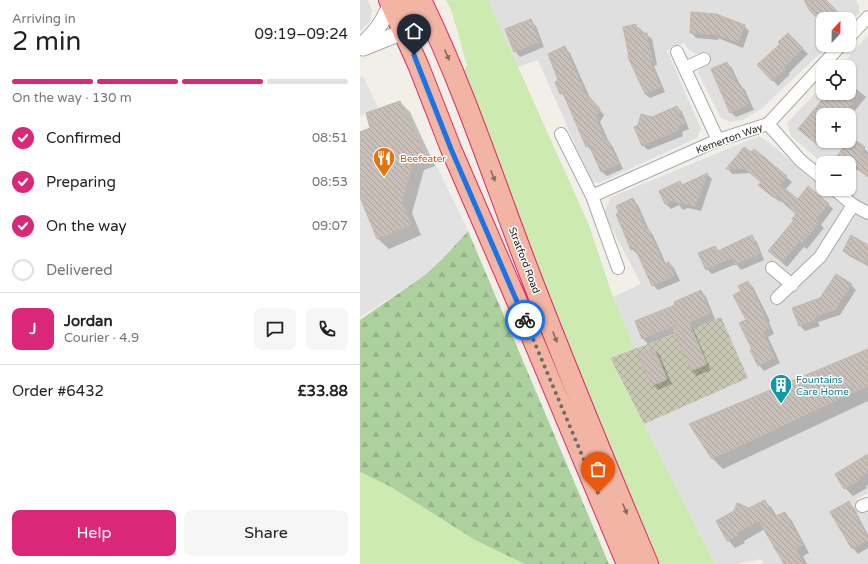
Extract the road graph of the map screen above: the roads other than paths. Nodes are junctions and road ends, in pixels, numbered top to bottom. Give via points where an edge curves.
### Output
1 (421, 0) edge
2 (396, 1) edge
3 (868, 17) edge
4 (417, 26) junction
5 (856, 30) edge
6 (360, 48) edge
7 (677, 52) dead end
8 (835, 52) edge
9 (704, 59) dead end
10 (684, 68) junction
11 (768, 124) junction
12 (561, 134) dead end
13 (718, 140) junction
14 (816, 173) edge
15 (592, 196) junction
16 (842, 196) edge
17 (853, 205) junction
18 (868, 213) edge
19 (618, 268) dead end
20 (772, 268) dead end
21 (792, 285) junction
22 (777, 298) dead end
23 (627, 564) edge
24 (648, 564) edge

1 - 4 highway, Stratford Road
2 - 4 highway, Stratford Road
2 - 6 street
3 - 5 street
4 - 6 street
4 - 23 highway, Stratford Road via 419,67 451,149
4 -> 24 highway, Stratford Road via 452,68 529,273
7 - 10 street
8 - 11 street, Kemerton Way
9 - 10 street
10 - 13 street
11 - 13 street, Kemerton Way
11 - 14 street via 800,160
12 - 15 street
13 - 15 street, Kemerton Way
15 - 19 street
16 - 17 street
17 - 18 street
17 - 21 street via 820,257
20 - 21 street
21 - 22 street

